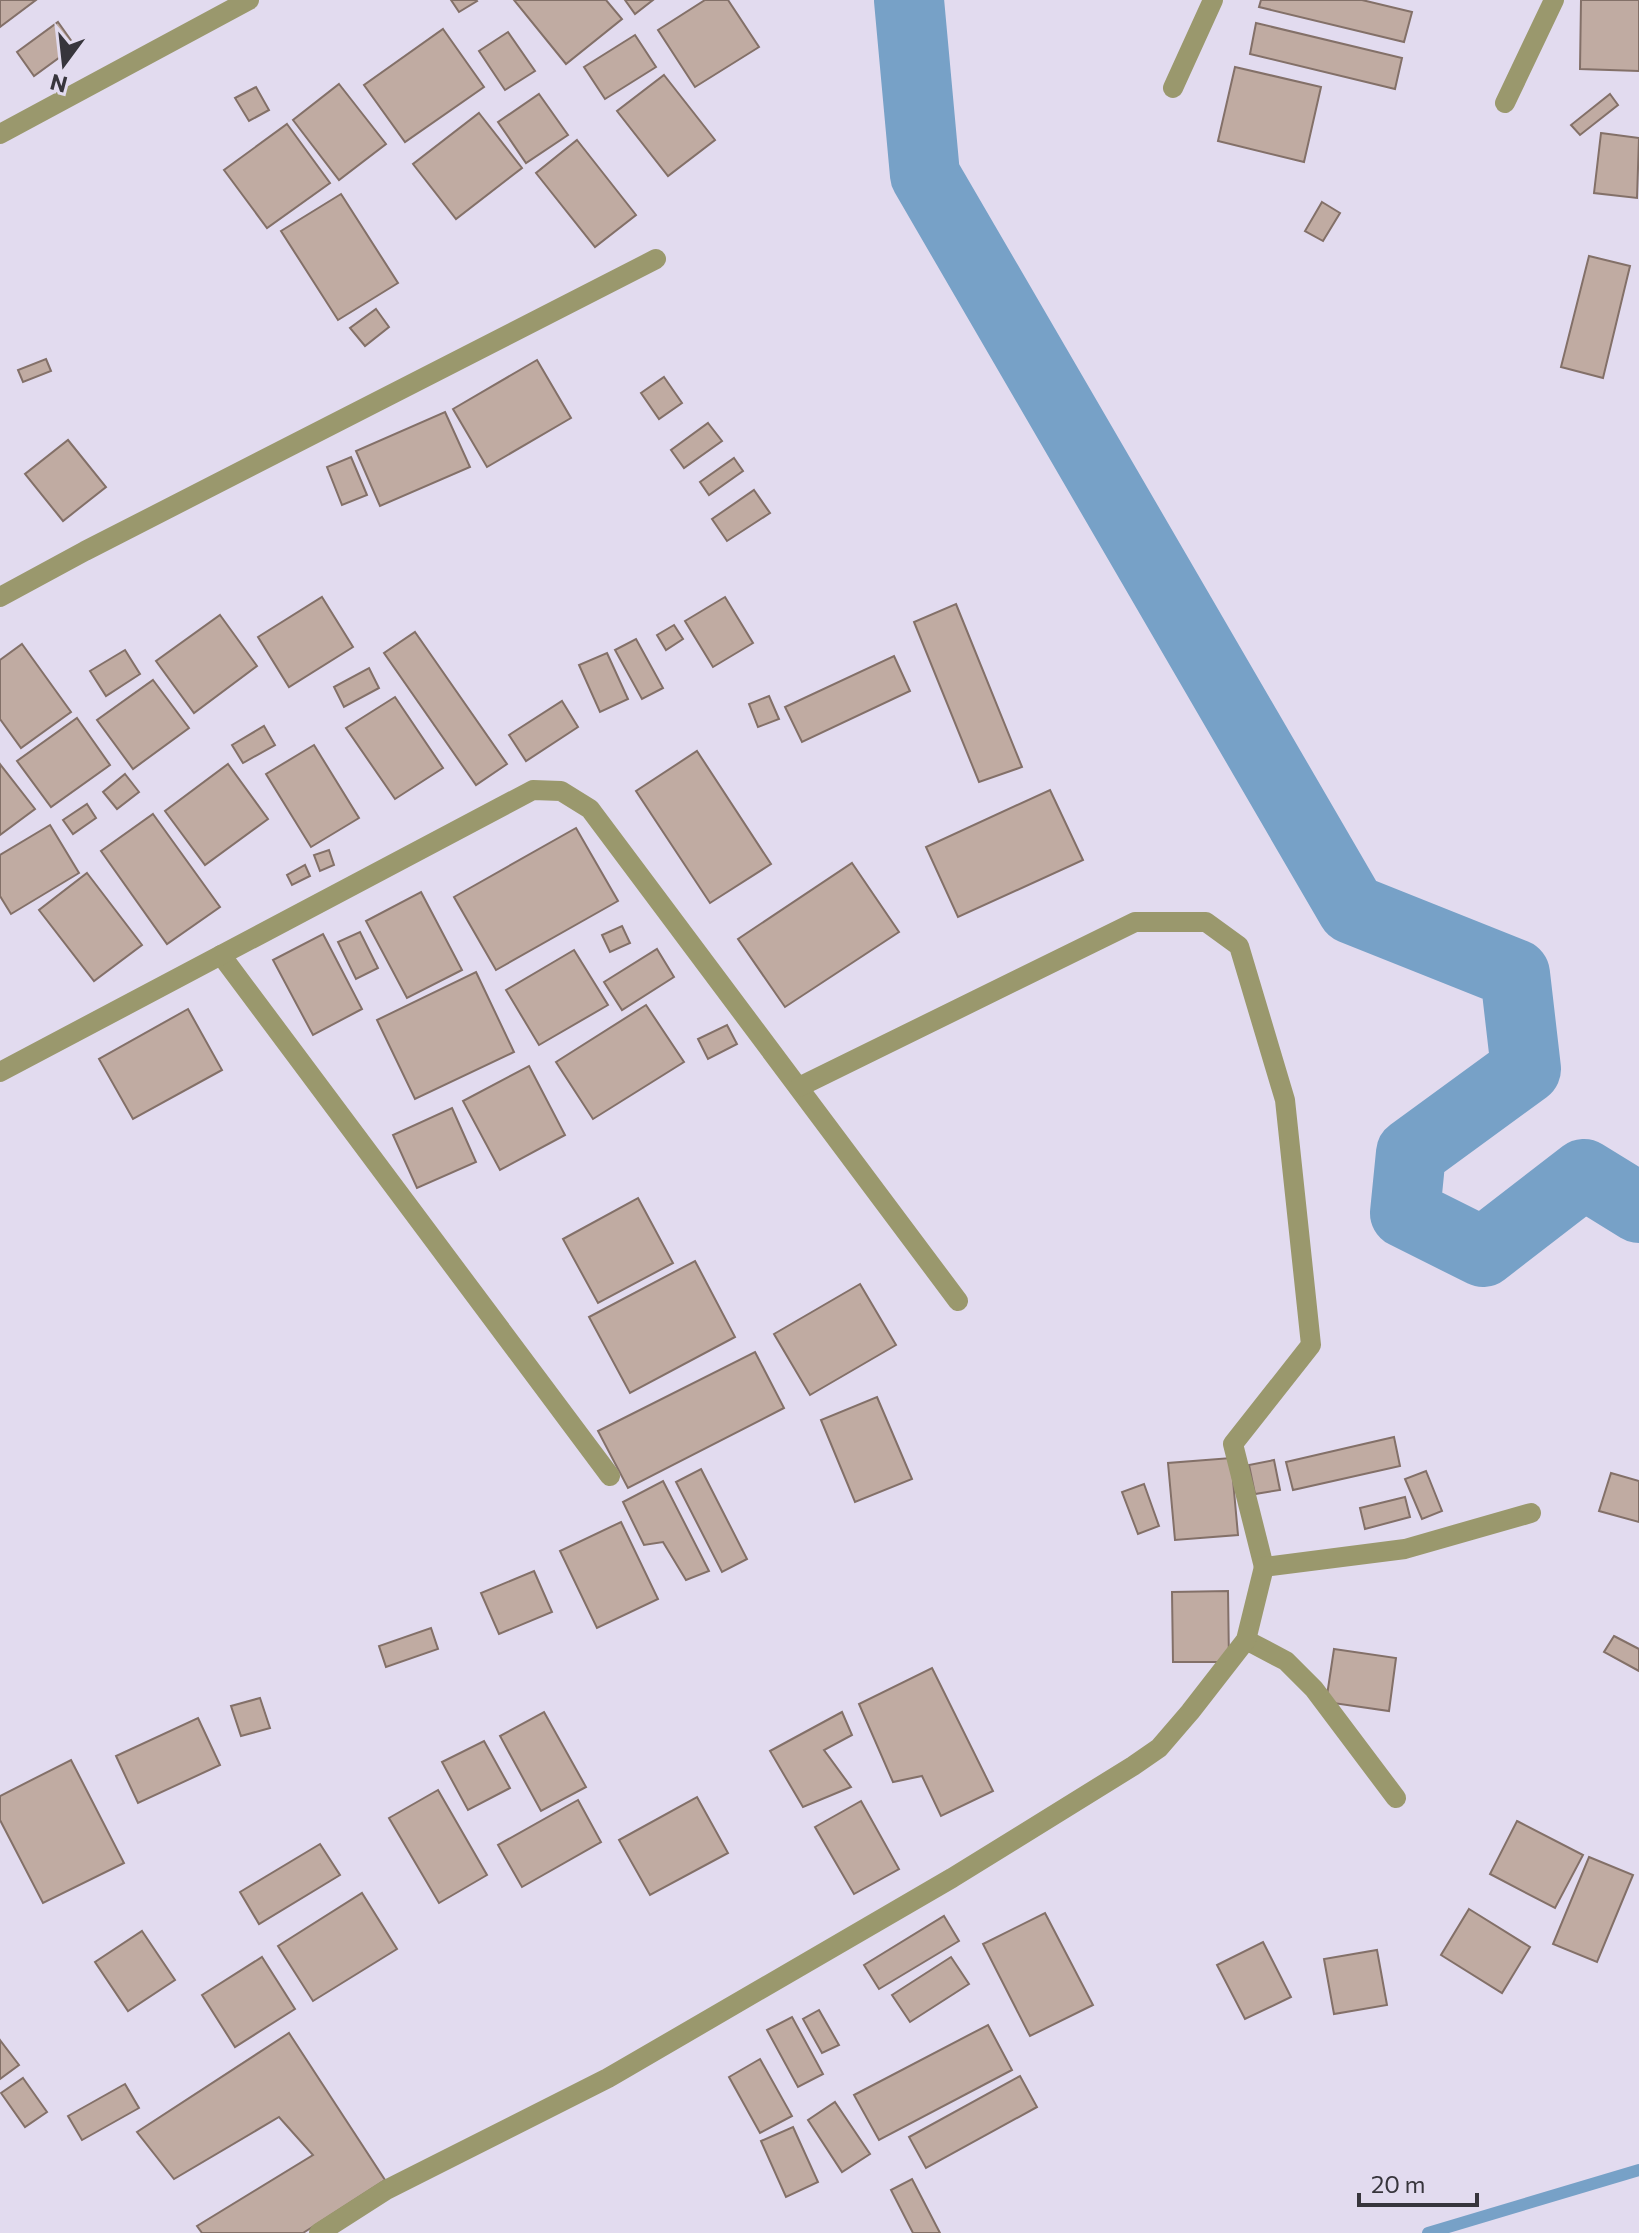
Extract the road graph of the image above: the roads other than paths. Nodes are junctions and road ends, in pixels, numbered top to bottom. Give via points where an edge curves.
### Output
1 (249, 0) edge
2 (1213, 0) edge
3 (1554, 0) edge
4 (1173, 88) dead end
5 (1505, 103) dead end
6 (0, 134) edge
7 (656, 259) dead end
8 (0, 597) edge
9 (221, 955) junction
10 (0, 1072) edge
11 (799, 1087) junction
12 (958, 1301) dead end
13 (610, 1476) dead end
14 (1531, 1513) dead end
15 (1264, 1567) junction
16 (1246, 1640) junction
17 (1396, 1798) dead end
18 (319, 2233) edge

1 - 6 street
2 - 4 street
3 - 5 street
7 - 8 street
9 - 10 street
9 - 11 street via 533,790 561,791 590,809
9 - 13 street
11 - 12 street
11 - 15 street via 1135,922 1206,922 1239,946 1285,1100 1311,1345 1233,1444
14 - 15 street via 1405,1549
15 - 16 street
16 - 17 street via 1286,1661 1314,1689
16 - 18 street via 1159,1748 1133,1766 608,2078 386,2190

